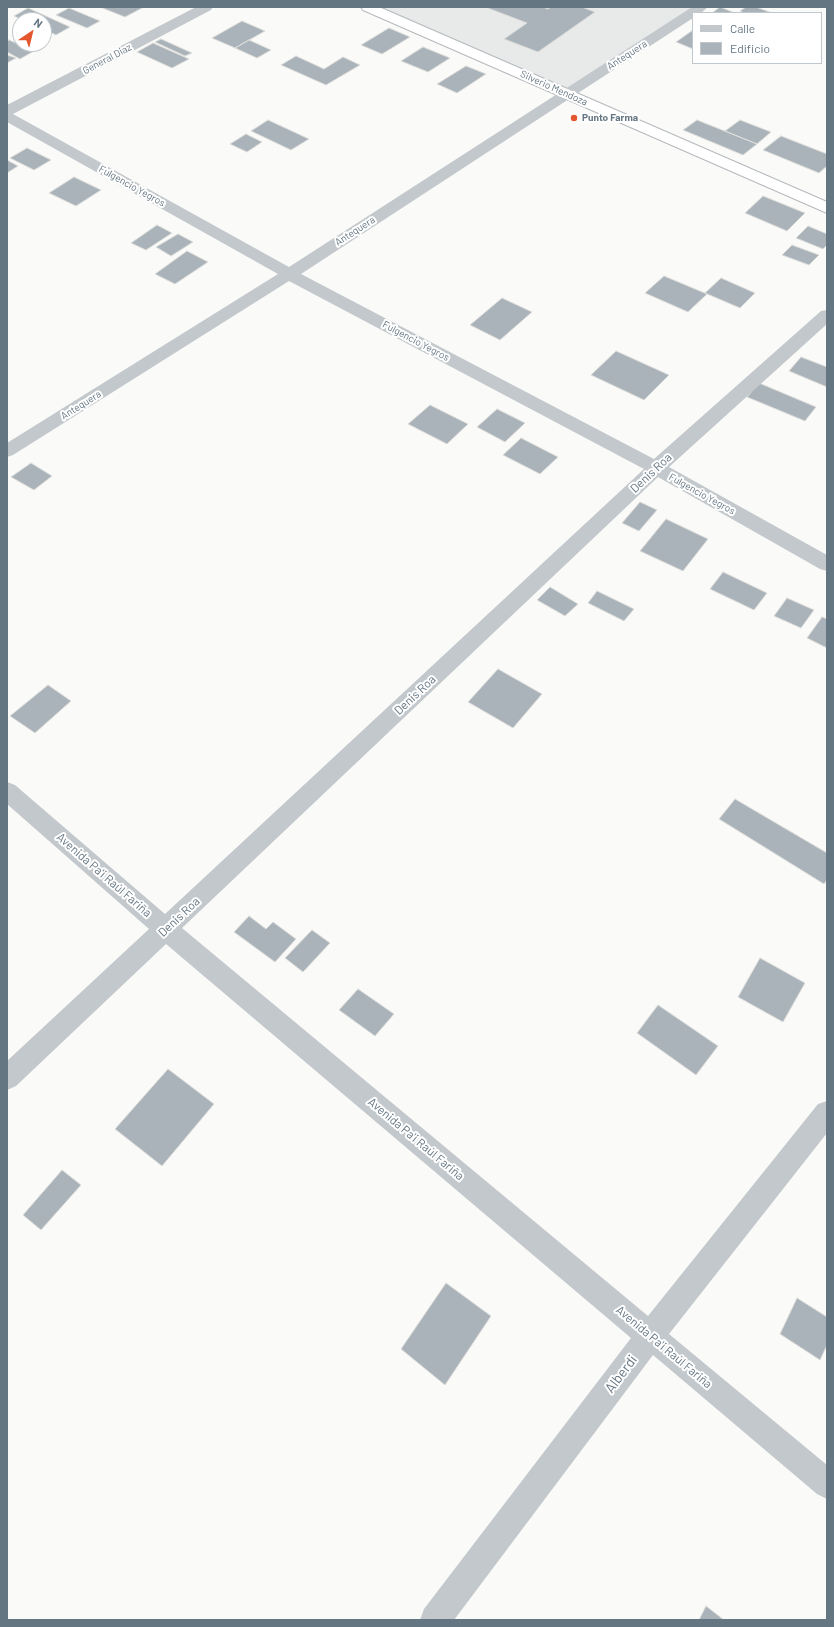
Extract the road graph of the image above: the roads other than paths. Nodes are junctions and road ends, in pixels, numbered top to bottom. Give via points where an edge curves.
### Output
1 (206, 7) edge
2 (368, 7) edge
3 (692, 13) edge
4 (567, 94) junction
5 (7, 111) edge
6 (7, 116) edge
7 (827, 208) edge
8 (289, 274) junction
9 (827, 315) edge
10 (7, 452) edge
11 (656, 468) junction
12 (827, 564) edge
13 (7, 791) edge
14 (166, 929) junction
15 (7, 1078) edge
16 (827, 1113) edge
17 (650, 1336) junction
18 (827, 1484) edge
19 (435, 1620) edge

1 - 5 street, General Diaz
2 - 4 highway, Silverio Mendoza
3 - 4 street, Antequera
4 - 7 highway, Silverio Mendoza
4 - 8 street, Antequera
6 - 8 street, Fulgencio Yegros
8 - 10 street, Antequera
8 - 11 street, Fulgencio Yegros
9 - 11 street, Denis Roa
11 - 12 street, Fulgencio Yegros
11 - 14 street, Denis Roa
13 - 14 street, Avenida Pa'i Raúl Fariña
14 - 15 street, Denis Roa
14 - 17 street, Avenida Pa'i Raúl Fariña
16 - 17 street, Alberdi
17 - 18 street, Avenida Pa'i Raúl Fariña
17 - 19 street, Alberdi

